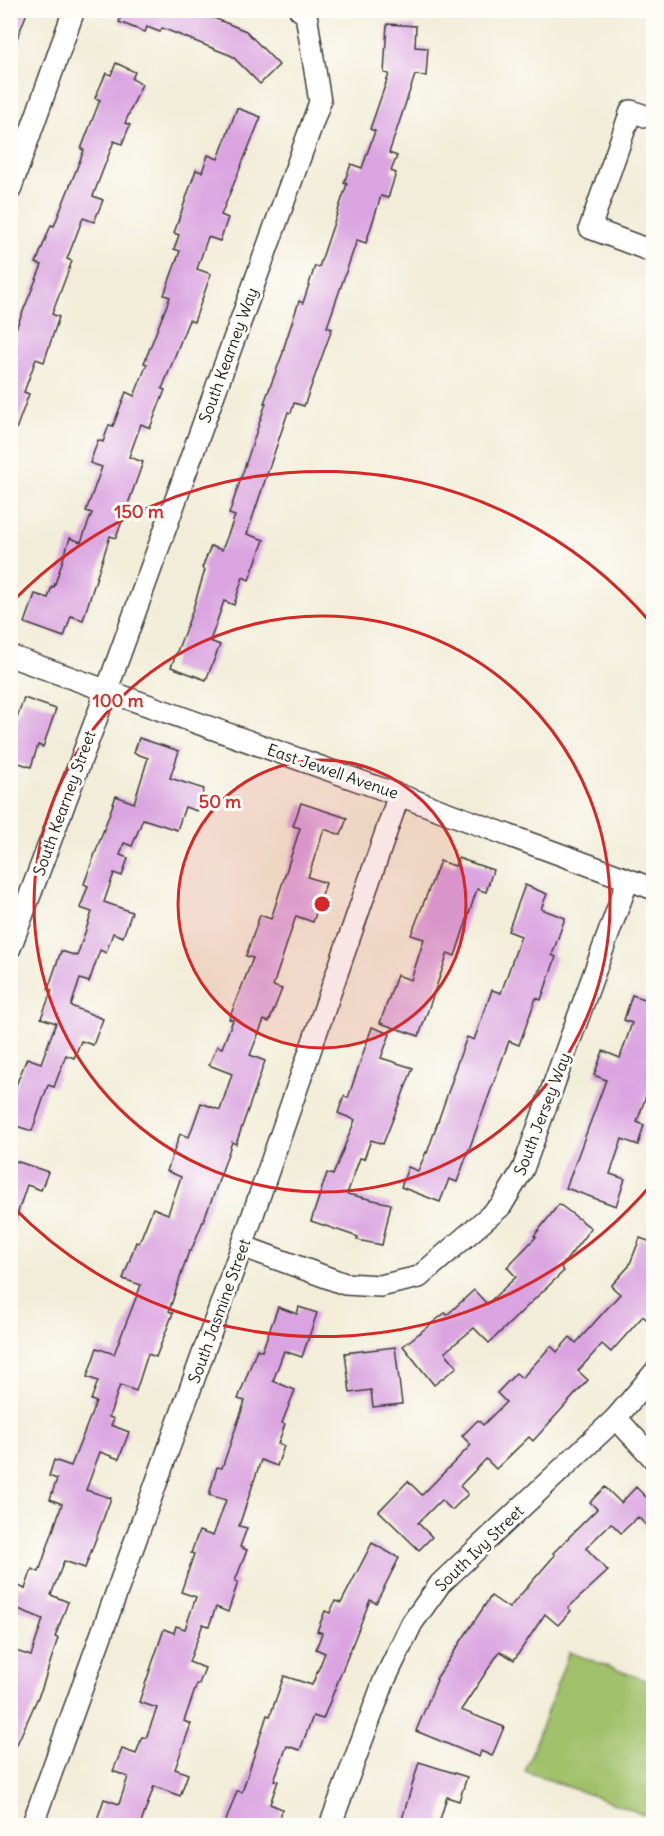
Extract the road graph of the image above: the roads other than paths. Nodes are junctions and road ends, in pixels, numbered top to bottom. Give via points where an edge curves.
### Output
1 (74, 10) edge
2 (303, 12) edge
3 (654, 119) edge
4 (10, 189) edge
5 (654, 252) edge
6 (10, 656) edge
7 (106, 692) junction
8 (399, 795) junction
9 (628, 880) junction
10 (654, 889) edge
11 (10, 948) edge
12 (242, 1246) junction
13 (654, 1373) edge
14 (616, 1418) junction
15 (654, 1459) edge
16 (32, 1826) edge
17 (330, 1826) edge

1 - 4 street
2 - 7 street, South Kearney Way via 320,102
3 - 5 street via 631,111 590,228
6 - 7 street, East Jewell Avenue
7 - 8 street, East Jewell Avenue
7 - 11 street, South Kearney Street
8 - 9 street, East Jewell Avenue
8 - 12 street, South Jasmine Street
9 - 10 street, East Jewell Avenue
9 - 12 street, South Jersey Way via 523,1169 501,1206 419,1277 380,1286 345,1284
12 - 16 street, South Jasmine Street
13 - 14 street, South Ivy Street
14 - 15 street
14 - 17 street, South Ivy Street via 440,1584 418,1615 384,1681

